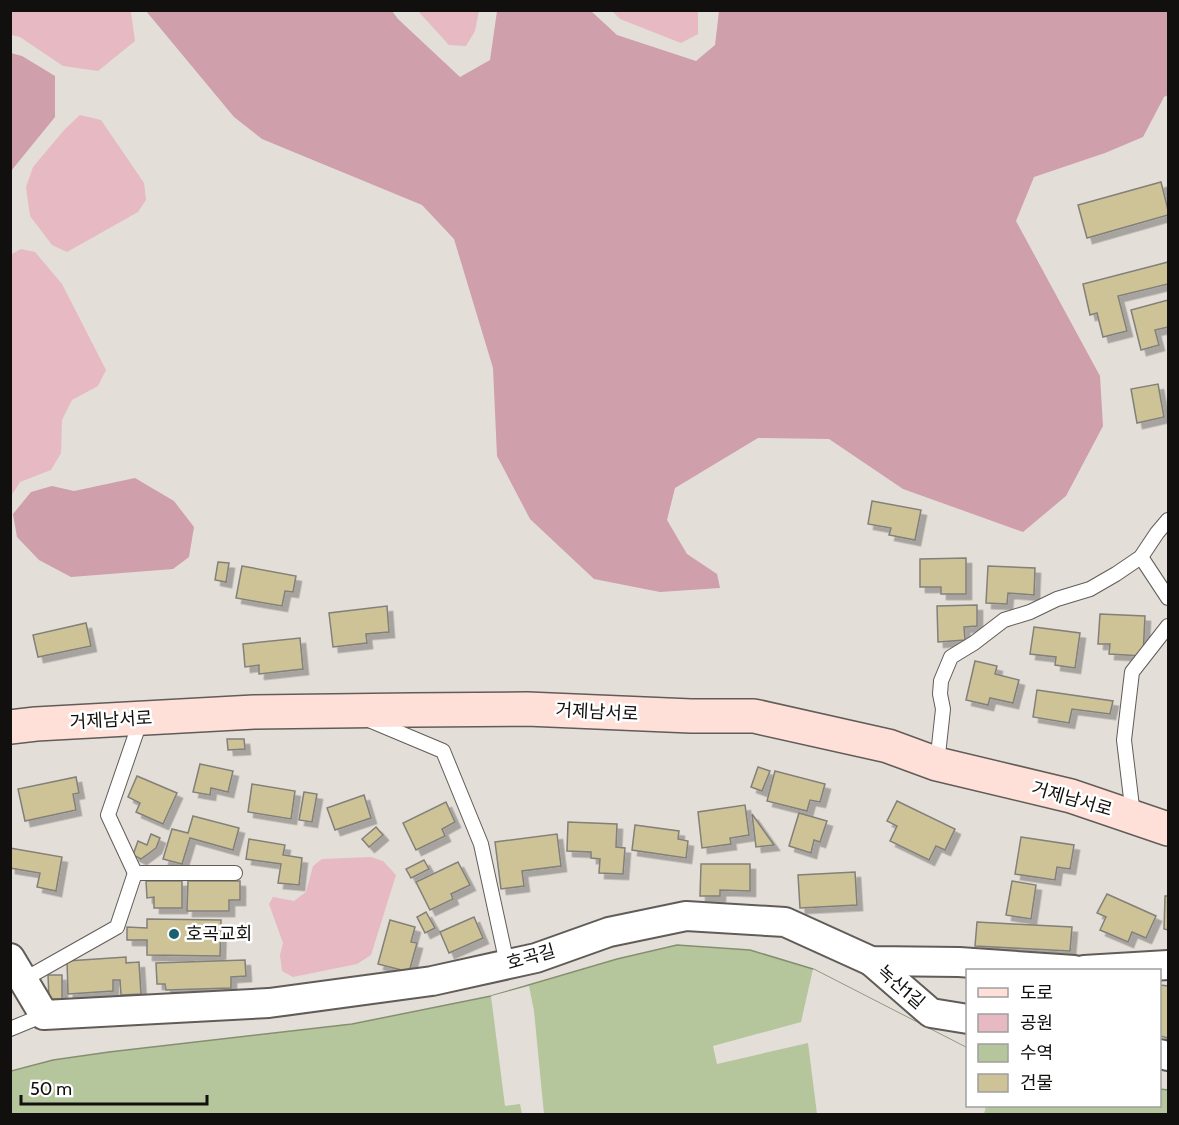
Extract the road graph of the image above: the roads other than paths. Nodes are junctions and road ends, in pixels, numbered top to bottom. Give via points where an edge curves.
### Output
1 (1168, 520) edge
2 (1141, 557) junction
3 (1168, 598) edge
4 (1168, 626) edge
5 (345, 711) junction
6 (141, 718) junction
7 (10, 727) edge
8 (937, 764) junction
9 (1133, 817) junction
10 (1168, 829) edge
11 (135, 873) junction
12 (235, 873) dead end
13 (871, 961) junction
14 (507, 964) junction
15 (1168, 965) edge
16 (17, 969) edge
17 (1060, 969) edge
18 (1101, 969) edge
19 (44, 1015) junction
20 (966, 1019) edge
21 (10, 1029) edge

1 - 2 lane
2 - 3 lane
2 - 8 lane via 1090,589 1004,620 951,657 941,681 943,709
4 - 9 lane via 1132,672 1124,740
5 - 6 main road, 거제남서로
5 - 8 main road, 거제남서로 via 527,709 754,716 888,746
5 - 14 lane via 443,751 481,844
6 - 7 main road, 거제남서로
6 - 11 lane via 108,815
8 - 9 main road, 거제남서로 via 1071,796
9 - 10 main road, 거제남서로
11 - 12 lane
11 - 16 lane via 117,927
13 - 14 street, 호곡길 via 785,922 686,916 609,932
13 - 17 street, 호곡길
13 - 20 street, 녹산1길 via 931,1013
14 - 19 street, 호곡길 via 432,981 269,1004
15 - 18 street
16 - 19 street
19 - 21 lane

